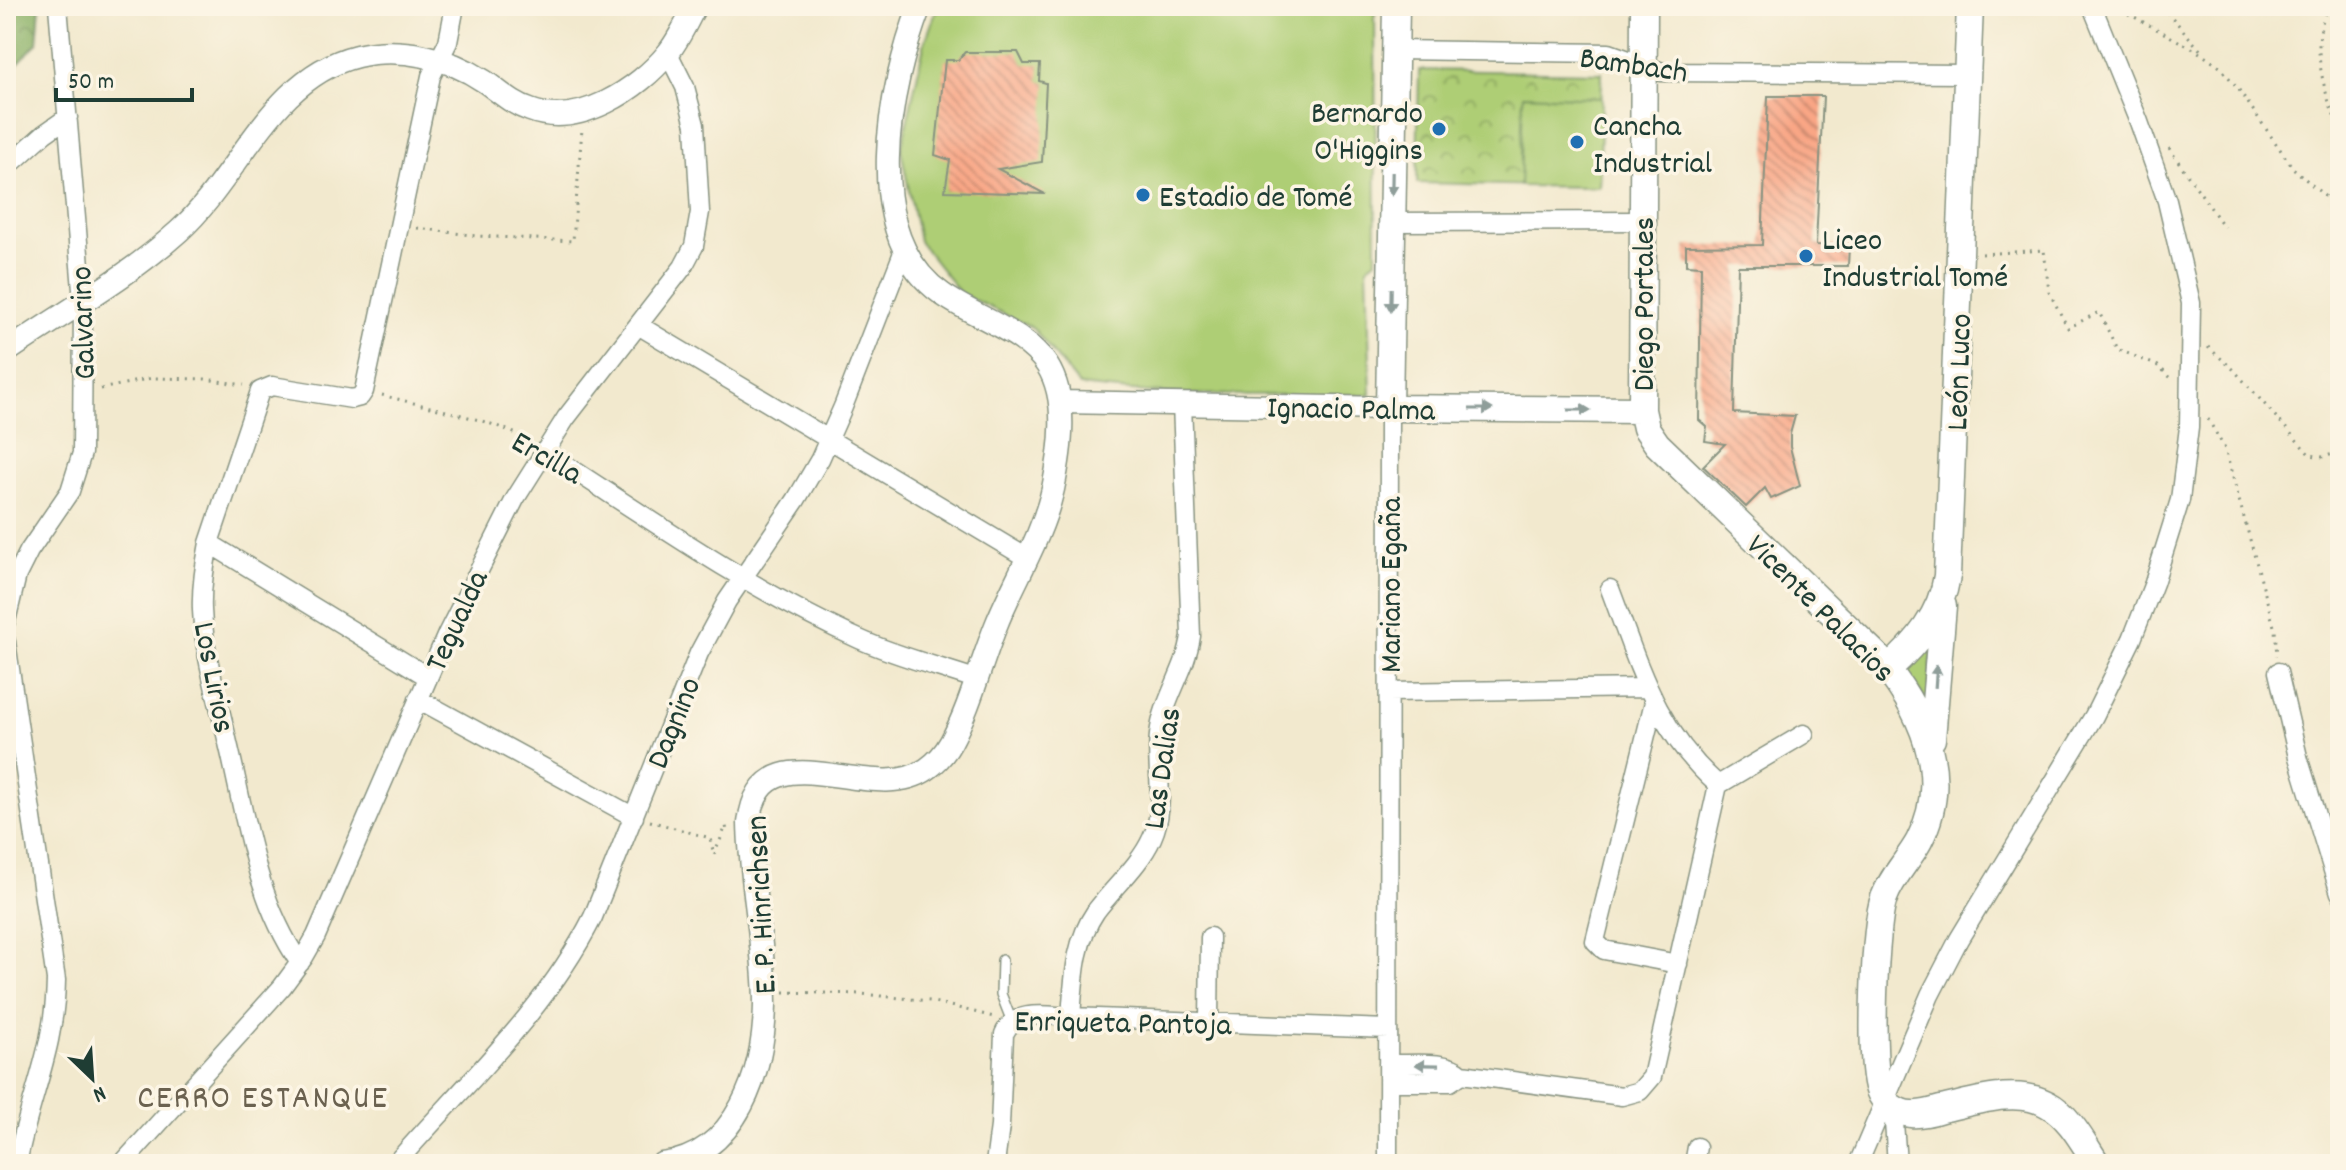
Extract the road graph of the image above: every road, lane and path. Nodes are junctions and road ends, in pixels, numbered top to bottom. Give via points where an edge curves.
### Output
1 (58, 6) edge
2 (455, 6) edge
3 (695, 6) edge
4 (920, 6) edge
5 (1396, 6) edge
6 (1644, 6) edge
7 (1970, 6) edge
8 (2092, 6) edge
9 (2114, 6) edge
10 (2162, 6) edge
11 (2329, 6) edge
12 (1395, 50) junction
13 (668, 53) junction
14 (2205, 56) junction
15 (440, 59) junction
16 (1643, 65) junction
17 (1968, 74) junction
18 (584, 110) junction
19 (68, 117) junction
20 (2340, 130) edge
21 (2169, 148) dead end
22 (6, 168) edge
23 (2340, 210) edge
24 (1643, 221) junction
25 (1391, 222) junction
26 (402, 226) junction
27 (2224, 227) dead end
28 (904, 250) junction
29 (1961, 255) junction
30 (83, 301) junction
31 (638, 325) junction
32 (2202, 340) dead end
33 (6, 352) edge
34 (263, 388) junction
35 (364, 391) junction
36 (84, 393) junction
37 (2189, 396) junction
38 (1060, 402) junction
39 (1182, 404) junction
40 (1389, 408) junction
41 (1642, 410) junction
42 (829, 440) junction
43 (544, 451) junction
44 (2340, 452) edge
45 (209, 543) junction
46 (1027, 558) junction
47 (742, 577) junction
48 (1610, 589) dead end
49 (1944, 596) junction
50 (6, 621) edge
51 (6, 642) edge
52 (1888, 669) junction
53 (2278, 672) joint
54 (428, 677) junction
55 (975, 679) junction
56 (1389, 692) junction
57 (1651, 695) junction
58 (418, 699) junction
59 (1804, 734) dead end
60 (1931, 754) junction
61 (1718, 785) junction
62 (634, 817) junction
63 (730, 837) dead end
64 (2340, 893) edge
65 (1210, 937) dead end
66 (1002, 960) dead end
67 (300, 963) junction
68 (1678, 964) junction
69 (764, 991) junction
70 (1071, 1017) junction
71 (1012, 1022) junction
72 (1209, 1022) junction
73 (1388, 1029) junction
74 (1388, 1073) junction
75 (1890, 1105) junction
76 (17, 1164) edge
77 (122, 1164) edge
78 (395, 1164) edge
79 (662, 1164) edge
80 (995, 1164) edge
81 (1388, 1164) edge
82 (1858, 1164) edge
83 (1897, 1164) edge
84 (2097, 1164) edge

1 - 19 street, Galvarino
2 - 15 street
3 - 13 street
4 - 28 street via 901,63 890,142 892,210
5 - 12 main road, Mariano Egaña
6 - 16 main road, Diego Portales
7 - 17 main road, León Luco
8 - 37 street via 2167,201 2191,303
9 - 14 path
10 - 14 path
11 - 20 path via 2320,30 2320,54
12 - 16 street, Bambach via 1609,53
12 -> 25 main road, Mariano Egaña
13 - 18 street via 631,87
13 - 31 street, Tegualda via 693,113 699,224 689,257
14 - 23 path via 2237,87 2293,168
15 - 18 street via 539,114
15 - 26 street via 431,76
15 - 30 street via 361,55 305,82 273,113 193,218
16 - 17 street, Bambach via 1662,72
16 - 24 main road, Diego Portales
17 - 29 main road, León Luco
18 - 26 path via 573,241
19 - 22 street
19 - 30 street, Galvarino
21 - 27 path
24 - 25 street
24 - 41 main road, Diego Portales
25 -> 40 main road, Mariano Egaña
26 - 35 street
28 - 38 street via 939,292 1031,347 1053,377
28 - 42 street, Dagnino
29 - 37 path via 2044,250 2049,292 2068,328 2099,312 2117,349 2158,366
29 - 49 main road, León Luco
30 - 33 street
30 - 36 street, Galvarino
31 - 42 street
31 - 43 street, Tegualda
32 - 44 path via 2310,455
34 - 35 street via 352,399
34 - 36 path via 152,378
34 - 45 street, Los Lirios
35 - 43 path, Ercilla via 521,436
36 - 50 street, Galvarino via 76,479 23,563
37 - 53 path via 2225,449 2275,630
37 - 75 street via 2180,500 2132,639 2094,716 1959,939 1930,995
38 - 39 street, Ignacio Palma
38 - 46 street, E. P. Hinrichsen via 1052,492
39 - 40 street, Ignacio Palma
39 - 70 street, Las Dalias via 1191,636 1159,733 1158,819 1148,846 1082,937
40 -> 41 main road, Ignacio Palma
40 - 56 street, Mariano Egaña
41 - 52 main road, Vicente Palacios via 1657,444
42 - 46 street
42 - 47 street, Dagnino via 796,500
43 - 47 street, Ercilla
43 - 54 street, Tegualda via 488,548
45 - 54 street
45 - 67 street, Los Lirios via 202,599 207,652 263,893
46 - 55 street, E. P. Hinrichsen
47 - 55 street, Ercilla via 862,640
47 - 62 street, Dagnino via 699,653
48 - 57 street
49 - 52 main road, León Luco via 1925,630
60 -> 49 main road
51 - 76 street via 56,980 48,1052
52 - 60 main road, Vicente Palacios via 1914,707
53 - 64 street
54 - 58 street, Tegualda
55 - 69 street, E. P. Hinrichsen via 951,743 936,763 914,777 876,782 794,772 776,776 761,788 750,813 749,832
56 - 57 street
56 - 73 street, Mariano Egaña
57 - 61 street via 1685,752
57 - 68 street via 1595,941 1604,950
58 - 62 street
58 - 67 street, Tegualda
59 - 61 street
60 - 75 main road, Vicente Palacios via 1933,792 1926,826 1888,888 1879,917 1876,1059 1878,1087
61 - 68 street
62 - 63 path via 710,838 714,855 726,826
62 - 78 street, Dagnino via 568,963 533,1010
65 - 72 street
66 - 71 lane via 1001,994
67 - 77 street, Tegualda
68 - 74 street via 1652,1077 1640,1091 1622,1096 1462,1074 1450,1066
69 - 71 path, Enriqueta Pantoja via 930,1001
69 - 79 street, E. P. Hinrichsen via 760,1043 739,1112 707,1148
70 - 71 street, Enriqueta Pantoja via 1027,1016
70 - 72 street, Enriqueta Pantoja
71 - 80 street via 1004,1034
72 - 73 street, Enriqueta Pantoja
73 - 74 street, Mariano Egaña
74 - 81 street, Mariano Egaña
75 - 82 street
75 - 83 street
75 - 84 main road via 1916,1115 1980,1100 2033,1098 2061,1113

